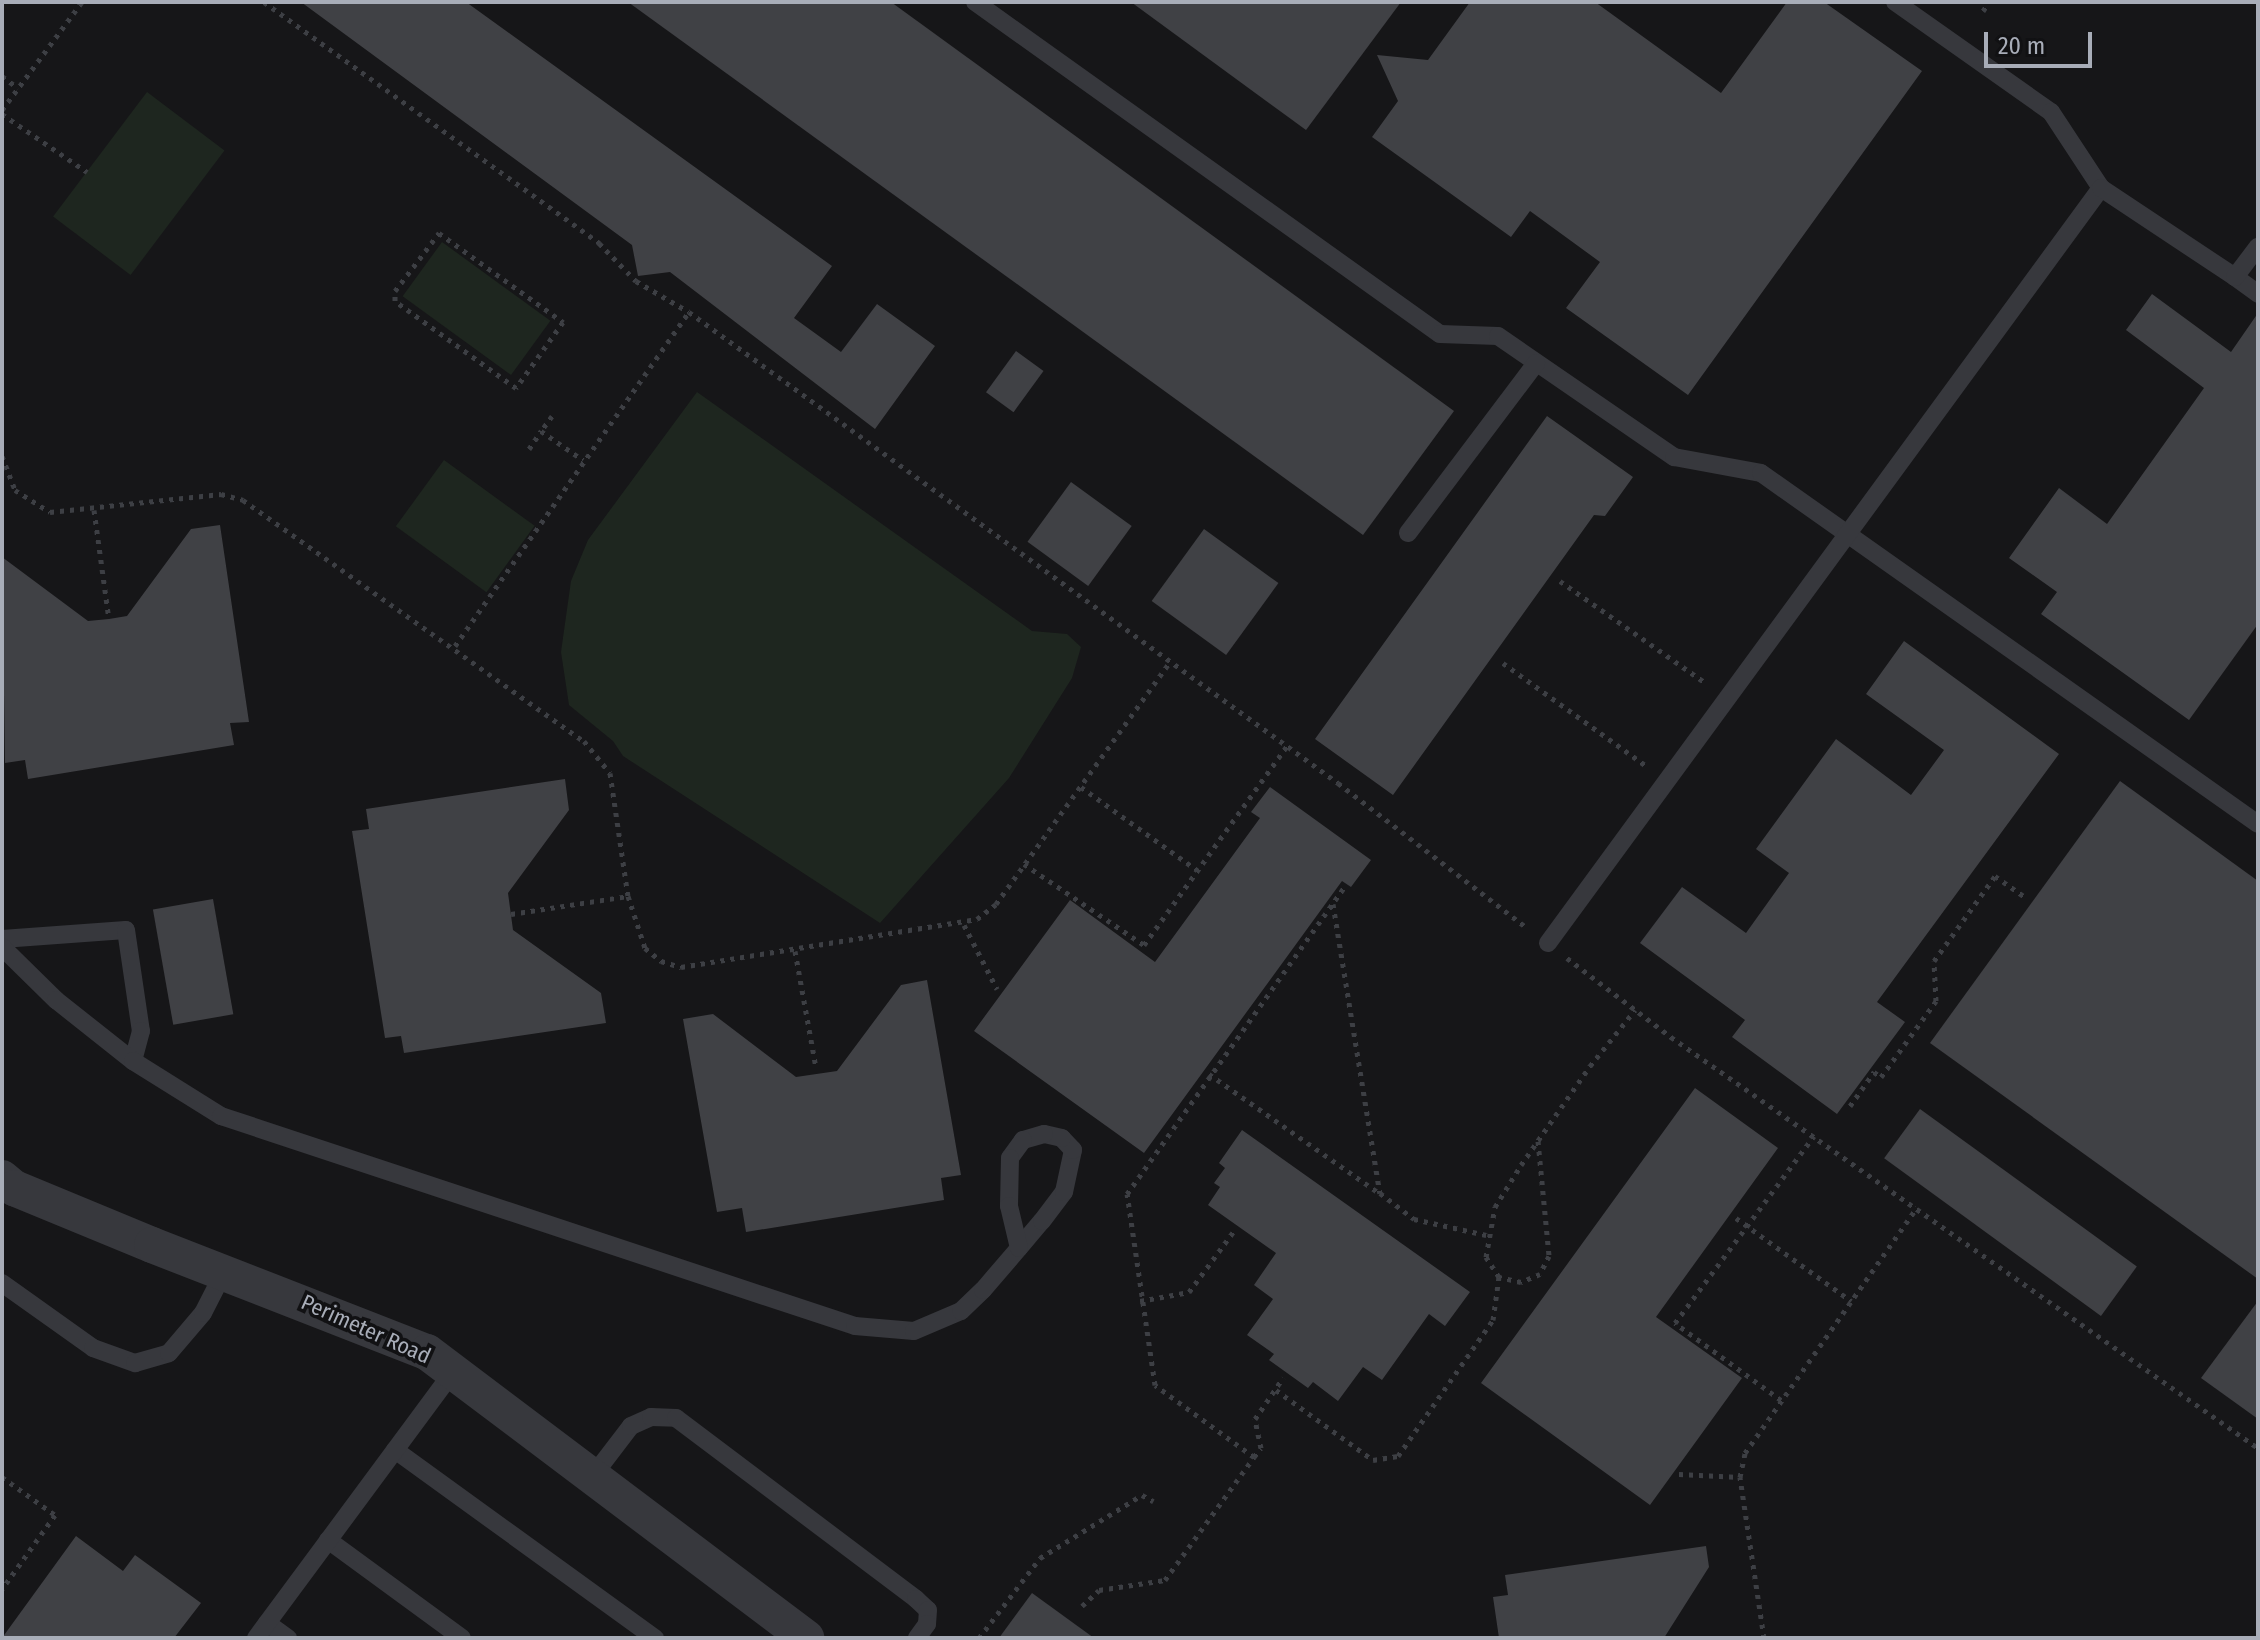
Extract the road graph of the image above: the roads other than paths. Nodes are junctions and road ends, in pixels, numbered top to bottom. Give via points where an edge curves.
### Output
1 (975, 2) edge
2 (1895, 2) edge
3 (2101, 188) junction
4 (2258, 247) edge
5 (2235, 277) junction
6 (2258, 294) edge
7 (1536, 363) junction
8 (1408, 533) dead end
9 (1850, 536) junction
10 (2258, 824) edge
11 (2, 939) edge
12 (1548, 943) road end
13 (2, 947) edge
14 (133, 1061) junction
15 (2, 1178) edge
16 (1019, 1248) junction
17 (225, 1270) junction
18 (2, 1283) edge
19 (453, 1372) junction
20 (395, 1450) junction
21 (592, 1477) junction
22 (328, 1540) junction
23 (262, 1630) edge
24 (288, 1638) edge
25 (462, 1638) edge
26 (655, 1638) edge
27 (806, 1638) edge
28 (917, 1638) edge

1 - 7 lane via 1440,334 1498,336
2 - 3 lane via 2051,112
3 - 5 lane
3 - 9 lane
4 - 5 lane
5 - 6 lane
7 - 8 lane
7 - 9 lane via 1674,457 1761,473
9 - 10 lane
9 - 12 lane
11 - 14 lane via 126,930 141,1031
13 - 14 lane via 56,1000
14 - 16 lane via 221,1116 869,1329 914,1331 939,1323 972,1300
15 - 17 street, Perimeter Road via 14,1188 138,1240
16 - 16 lane via 1007,1194 1010,1158 1023,1140 1044,1134 1062,1138 1073,1150 1064,1192
17 - 18 lane via 203,1313 169,1353 135,1363 93,1348
17 - 19 street, Perimeter Road via 427,1352
19 - 20 lane
19 - 21 street, Perimeter Road
20 - 22 lane
20 - 26 lane
21 - 27 street, Perimeter Road
21 - 28 lane via 631,1426 651,1417 676,1418 916,1599 928,1610 927,1624
22 - 23 lane
22 - 25 lane
23 - 24 lane

